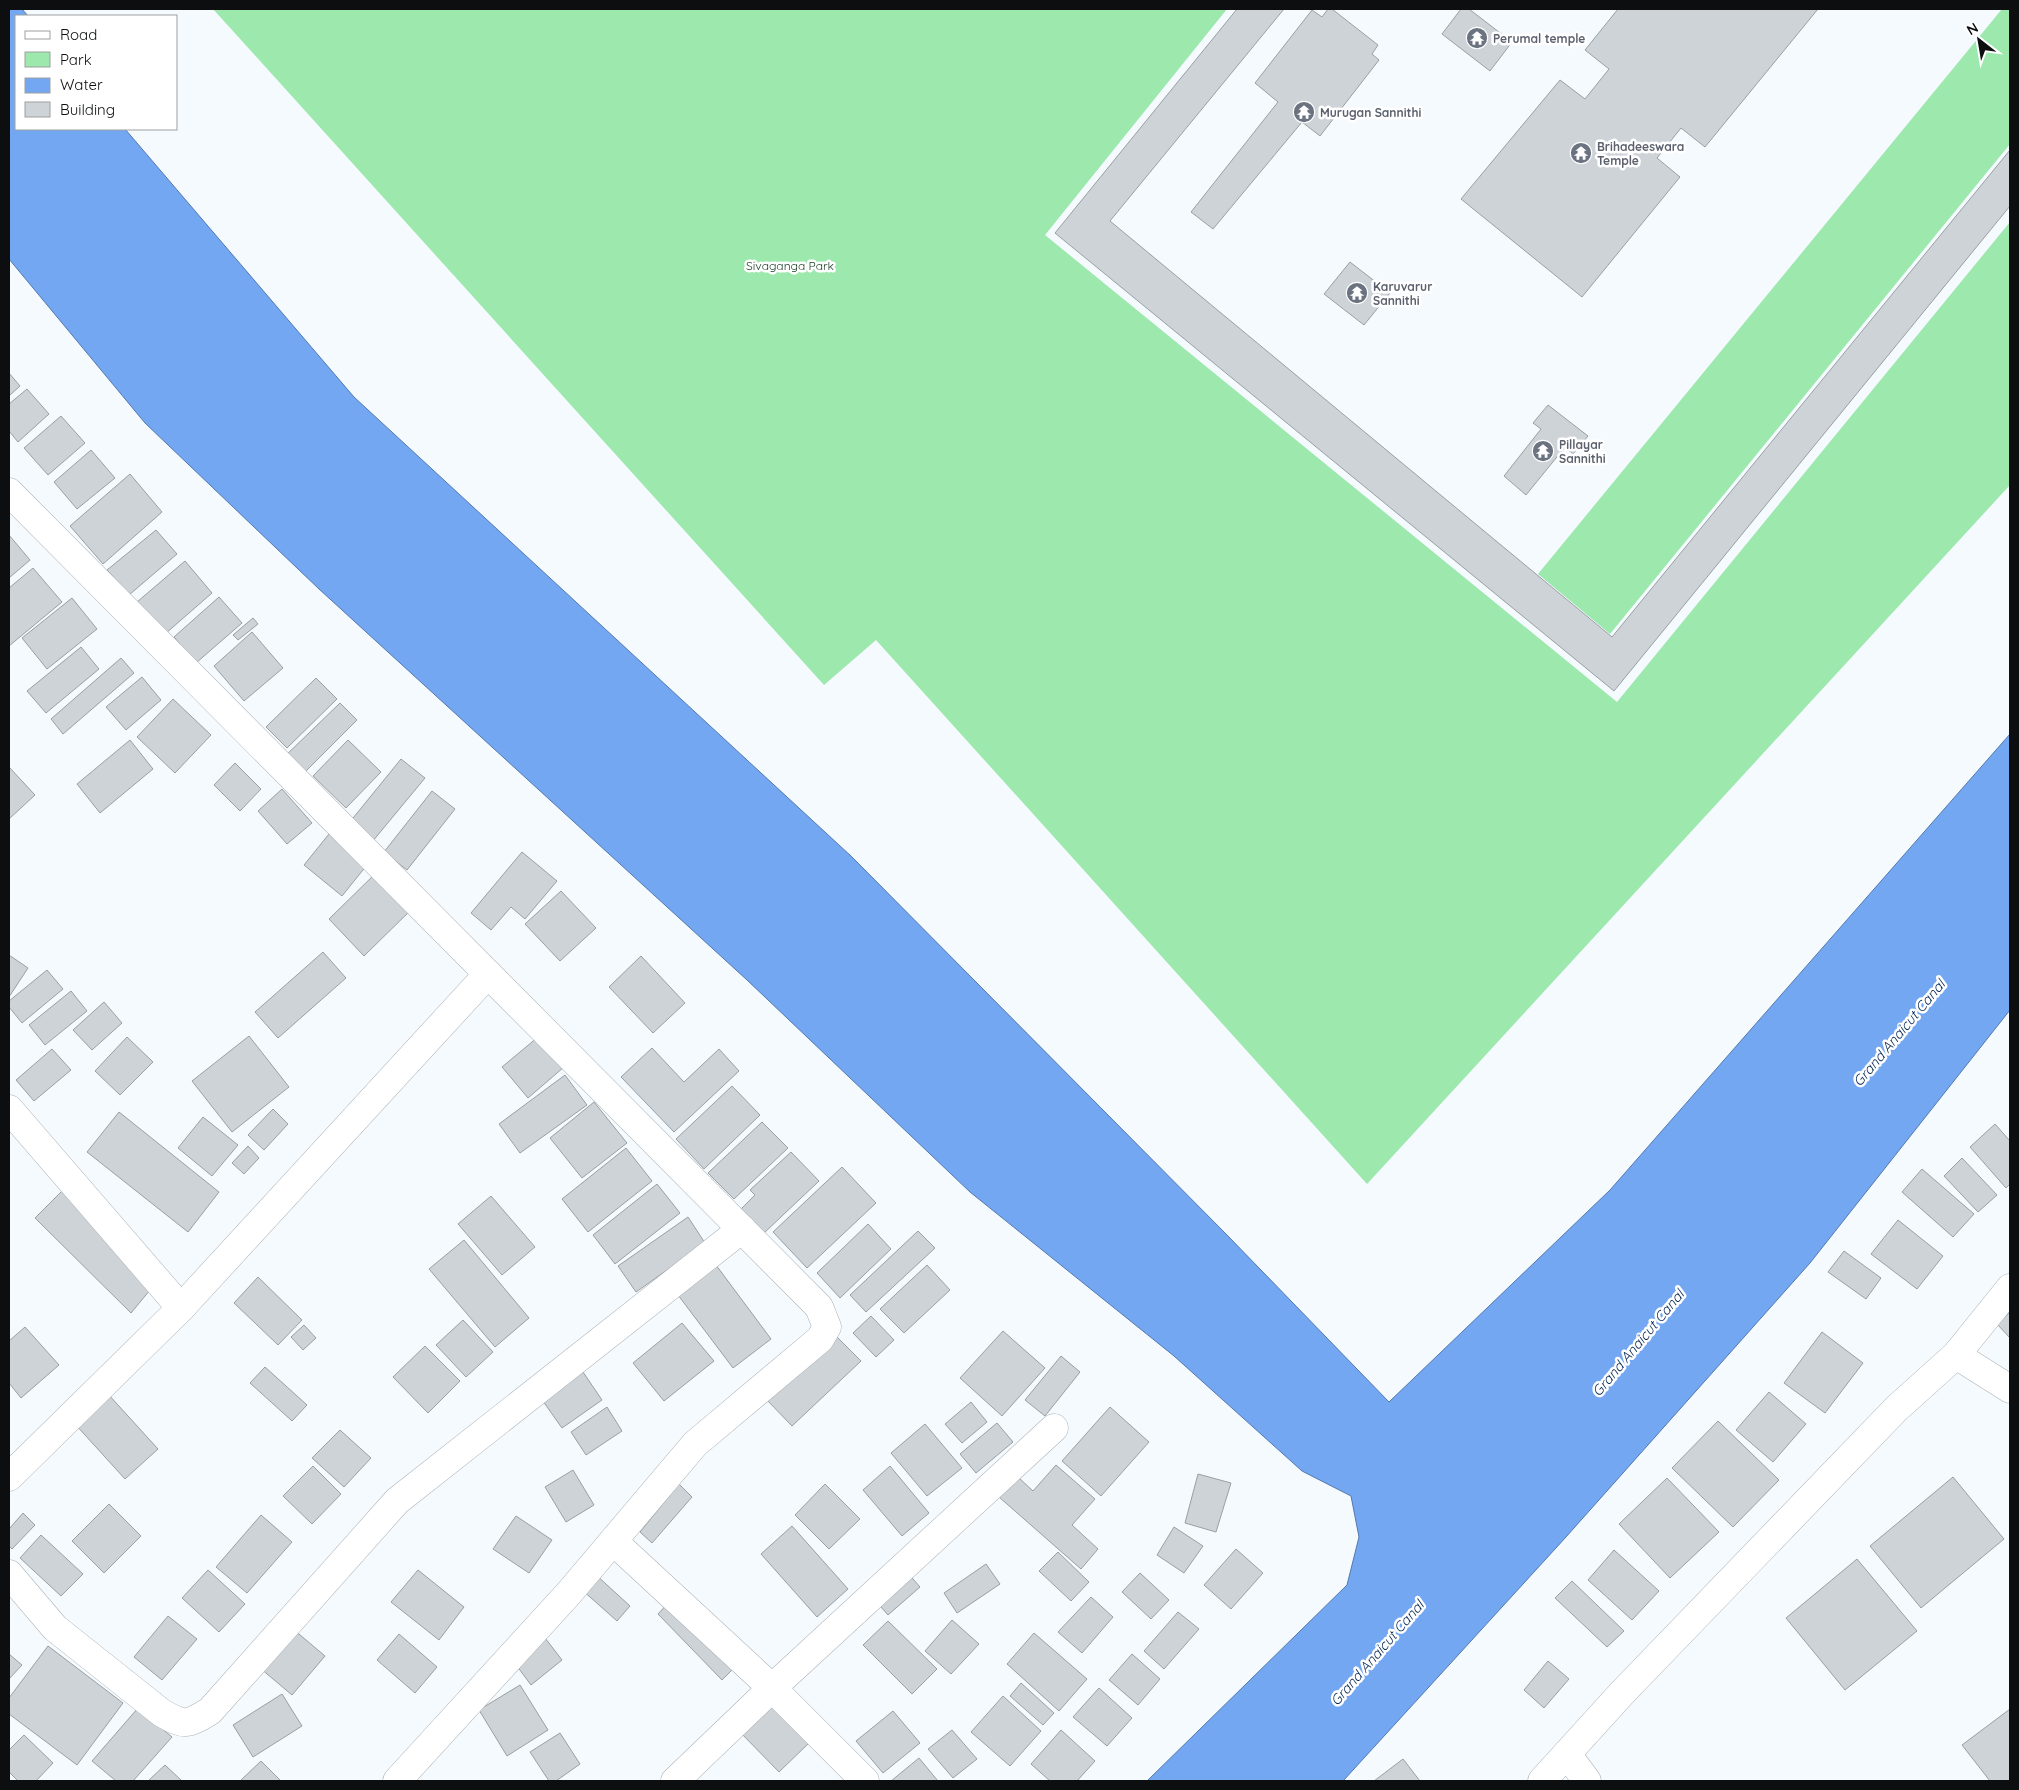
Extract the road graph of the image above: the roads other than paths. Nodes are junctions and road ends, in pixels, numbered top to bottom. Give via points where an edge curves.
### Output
1 (9, 492) edge
2 (488, 974) junction
3 (9, 1109) edge
4 (742, 1229) junction
5 (2010, 1288) edge
6 (181, 1308) junction
7 (1956, 1354) junction
8 (2010, 1388) edge
9 (1054, 1428) dead end
10 (9, 1477) edge
11 (612, 1541) junction
12 (9, 1574) edge
13 (772, 1688) junction
14 (1567, 1754) junction
15 (397, 1781) edge
16 (675, 1781) edge
17 (865, 1781) edge
18 (1542, 1781) edge
19 (1587, 1781) edge

1 - 2 street
2 - 4 street
2 - 6 street
3 - 6 street
4 - 11 street via 819,1307 827,1327 820,1339 694,1444
4 - 12 street via 397,1501 210,1711 195,1721 180,1723 146,1701 55,1628
5 - 7 street
6 - 10 street
7 - 8 street
7 - 14 street via 1896,1409
9 - 13 street
11 - 13 street
11 - 15 street via 569,1593
13 - 16 street
13 - 17 street
14 - 18 street
14 - 19 street

